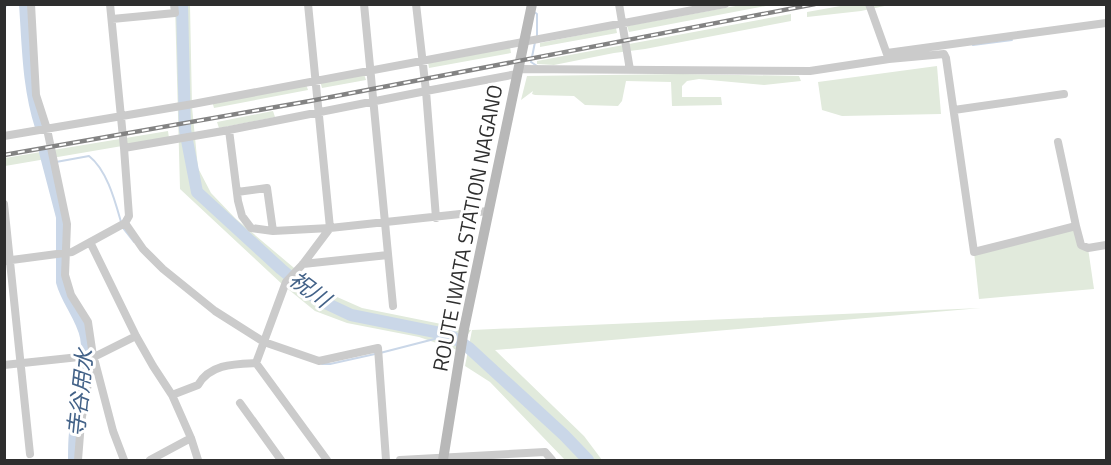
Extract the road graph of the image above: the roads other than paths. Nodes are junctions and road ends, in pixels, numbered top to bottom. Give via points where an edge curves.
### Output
1 (30, 4) edge
2 (110, 4) edge
3 (174, 4) edge
4 (308, 4) edge
5 (364, 4) edge
6 (416, 4) edge
7 (532, 4) edge
8 (619, 4) edge
9 (724, 4) edge
10 (869, 4) edge
11 (112, 19) junction
12 (1107, 23) edge
13 (622, 24) junction
14 (524, 42) junction
15 (888, 56) junction
16 (422, 61) junction
17 (630, 70) junction
18 (371, 71) junction
19 (518, 72) junction
20 (315, 80) junction
21 (426, 91) junction
22 (1064, 94) dead end
23 (373, 101) junction
24 (954, 110) junction
25 (318, 112) junction
26 (121, 116) junction
27 (46, 129) junction
28 (229, 130) junction
29 (4, 136) edge
30 (1058, 142) dead end
31 (124, 148) junction
32 (237, 192) junction
33 (4, 204) edge
34 (488, 211) junction
35 (436, 218) junction
36 (125, 223) junction
37 (386, 223) junction
38 (1076, 225) junction
39 (330, 228) junction
40 (273, 231) junction
41 (90, 242) junction
42 (1107, 245) edge
43 (66, 254) junction
44 (388, 255) junction
45 (7, 260) edge
46 (303, 264) junction
47 (393, 306) dead end
48 (136, 336) junction
49 (264, 342) junction
50 (93, 356) junction
51 (256, 363) junction
52 (21, 364) junction
53 (4, 365) edge
54 (172, 395) junction
55 (240, 403) dead end
56 (191, 438) junction
57 (30, 454) dead end
58 (443, 459) edge
59 (78, 460) edge
60 (124, 460) edge
61 (150, 460) edge
62 (198, 460) edge
63 (281, 460) edge
64 (327, 460) edge
65 (386, 460) edge
66 (399, 460) edge
67 (552, 460) edge

1 - 27 street via 36,95
2 - 11 street
3 - 11 street via 175,14
4 - 20 street
5 - 18 street
6 - 16 street
7 - 14 main road, ROUTE IWATA STATION NAGANO
8 - 13 street
9 - 13 street
10 - 15 street
11 - 26 street
12 - 15 street
13 - 14 street
13 - 17 street
14 - 16 street
14 - 19 main road, ROUTE IWATA STATION NAGANO
15 - 17 street via 810,71
15 - 24 street via 944,54
16 - 18 street
16 - 21 street
17 - 19 street
18 - 20 street
18 - 23 street
19 - 21 street
19 - 34 main road, ROUTE IWATA STATION NAGANO
20 - 25 street
20 - 26 street
21 - 23 street
21 - 35 street
22 - 24 street
23 - 25 street
23 - 37 street
24 - 38 street via 974,252
25 - 28 street
25 - 39 street
26 - 27 street
26 - 31 street
27 - 29 street
27 - 43 street via 65,212
28 - 31 street
28 - 32 street
30 - 38 street
31 - 36 street via 129,211
32 - 40 street via 242,216 251,228
32 - 40 street via 267,188
33 - 45 street
34 - 35 street
34 - 58 main road, ROUTE IWATA STATION NAGANO
35 - 37 street
36 - 41 street
36 - 49 street via 163,270 214,311
37 - 39 street
37 - 44 street
38 - 42 street via 1081,245 1088,249
39 - 40 street
39 - 46 street
41 - 43 street
41 - 48 street
43 - 45 street
43 - 50 street via 67,284 88,322
44 - 46 street
44 - 47 street
45 - 52 street
46 - 49 street via 286,282
48 - 50 street
48 - 54 street
49 - 51 street
49 - 65 street via 319,361 378,348
50 - 52 street
50 - 59 street
50 - 60 street
51 - 54 street via 223,365 203,376 198,385
51 - 64 street
52 - 53 street
52 - 57 street
54 - 56 street
55 - 63 street
56 - 61 street
56 - 62 street
58 - 66 street
58 - 67 street via 545,452

